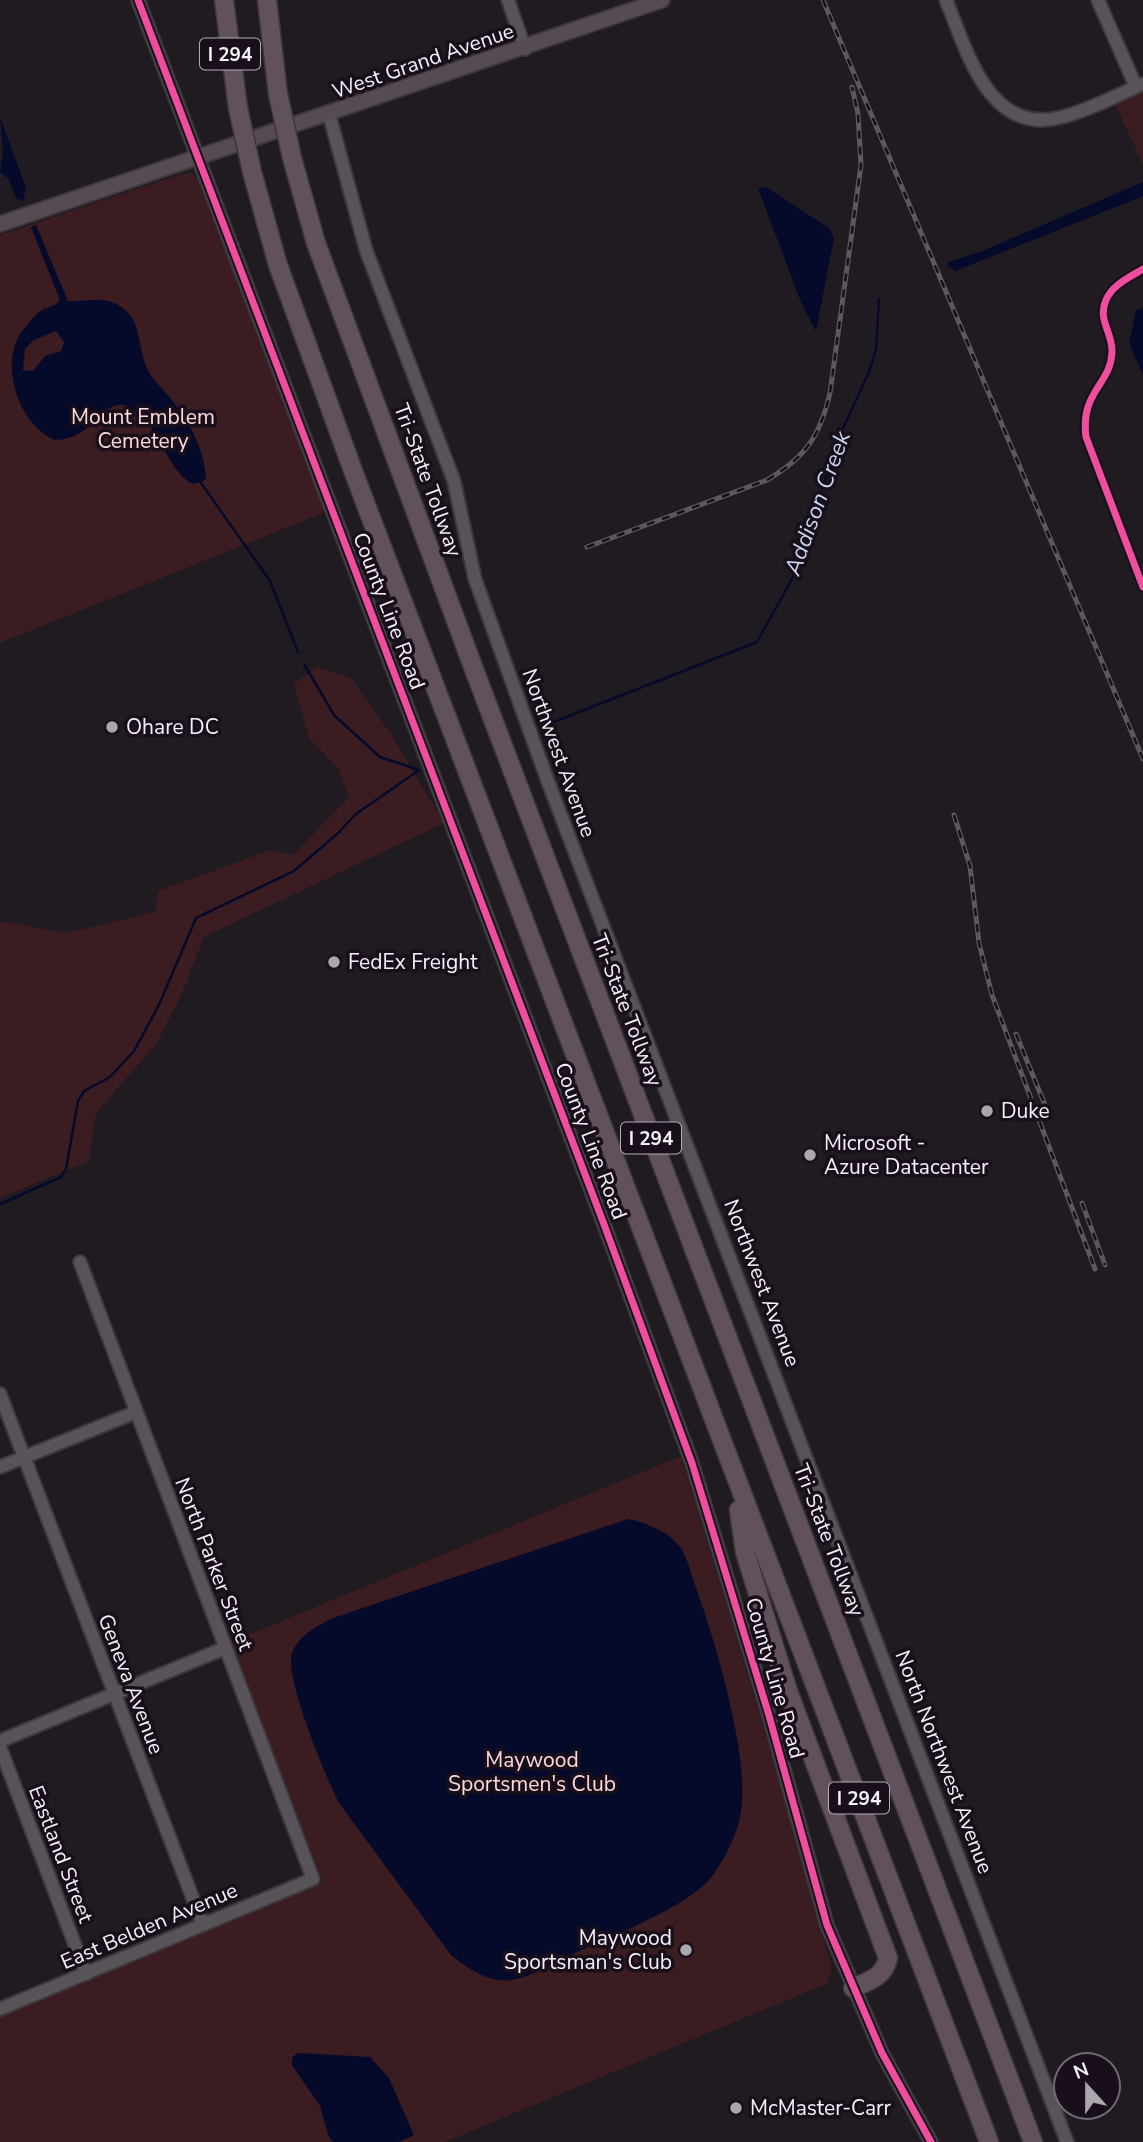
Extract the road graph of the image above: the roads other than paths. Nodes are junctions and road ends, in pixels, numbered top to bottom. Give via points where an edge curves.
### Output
1 (138, 0) edge
2 (224, 0) edge
3 (267, 0) edge
4 (508, 0) edge
5 (662, 0) edge
6 (946, 0) edge
7 (1098, 0) edge
8 (525, 48) junction
9 (1139, 85) edge
10 (329, 114) junction
11 (196, 158) junction
12 (0, 223) edge
13 (80, 1262) dead end
14 (0, 1394) edge
15 (785, 1396) joint
16 (136, 1412) junction
17 (24, 1458) junction
18 (0, 1468) edge
19 (734, 1479) junction
20 (225, 1648) junction
21 (114, 1694) junction
22 (0, 1741) edge
23 (0, 1747) edge
24 (313, 1879) joint
25 (203, 1925) junction
26 (86, 1974) junction
27 (853, 1988) junction
28 (0, 2009) edge
29 (932, 2142) edge
30 (989, 2142) edge
31 (1033, 2142) edge
32 (1067, 2142) edge

1 - 11 street, County Line Road
2 - 19 highway, I 294, bridge via 238,108 278,265
3 - 31 highway, Tri-State Tollway / I 294, bridge via 278,94 316,243
4 - 8 street
5 - 8 main road, West Grand Avenue
6 - 9 street via 977,77 995,101 1018,116 1062,117
7 - 9 street
8 - 10 main road, West Grand Avenue
10 - 11 main road, West Grand Avenue
10 - 15 street, Northwest Avenue via 366,250 454,481 475,579 547,779
11 - 12 main road, West Grand Avenue
11 - 27 street, County Line Road via 689,1453 827,1925
13 - 16 street, North Parker Street
14 - 17 street, Geneva Avenue
15 - 32 street, North Northwest Avenue
16 - 17 street
16 - 20 street, North Parker Street
17 - 18 street
17 - 21 street, Geneva Avenue
19 - 27 highway via 744,1552 788,1691 888,1958 886,1969 878,1976
19 - 30 highway, I 294
20 - 21 street
20 - 24 street, North Parker Street
21 - 22 street
21 - 25 street, Geneva Avenue
23 - 26 street, Eastland Street
24 - 25 street, East Belden Avenue
25 - 26 street, East Belden Avenue
26 - 28 street, East Belden Avenue
27 - 29 street, County Line Road via 882,2053

